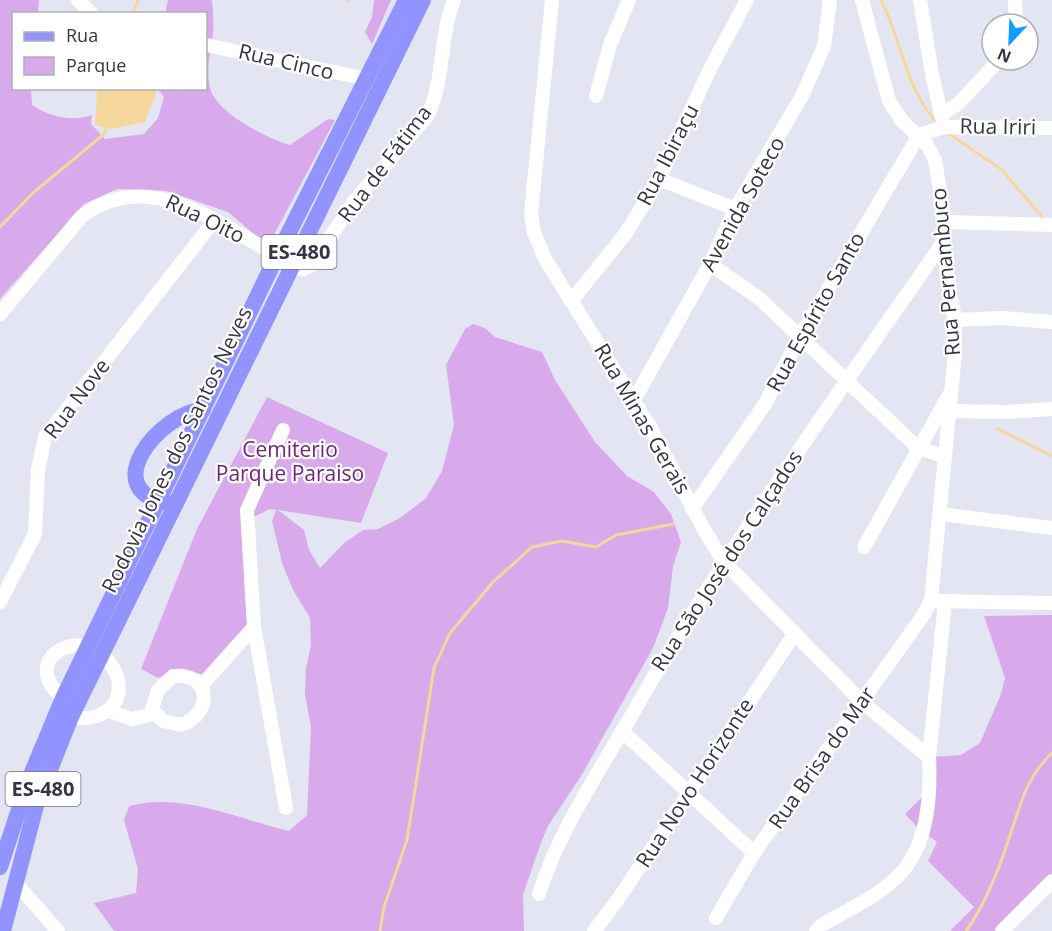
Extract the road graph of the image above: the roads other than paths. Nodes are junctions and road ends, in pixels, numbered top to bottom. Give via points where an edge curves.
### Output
1 (78, 0) edge
2 (406, 0) edge
3 (423, 0) edge
4 (454, 0) edge
5 (552, 0) edge
6 (629, 0) edge
7 (747, 0) edge
8 (830, 0) edge
9 (862, 0) edge
10 (920, 0) edge
11 (90, 12) edge
12 (207, 45) edge
13 (988, 72) edge
14 (367, 79) junction
15 (596, 96) dead end
16 (943, 121) junction
17 (1052, 128) edge
18 (919, 135) junction
19 (659, 179) junction
20 (735, 209) junction
21 (214, 221) junction
22 (945, 222) junction
23 (1052, 225) edge
24 (942, 244) junction
25 (277, 256) junction
26 (710, 264) junction
27 (291, 268) junction
28 (572, 300) junction
29 (0, 314) edge
30 (955, 320) junction
31 (1052, 322) edge
32 (799, 338) junction
33 (848, 380) junction
34 (951, 390) junction
35 (634, 400) junction
36 (1052, 409) edge
37 (203, 410) junction
38 (950, 411) junction
39 (283, 430) dead end
40 (917, 447) junction
41 (945, 457) junction
42 (158, 501) junction
43 (175, 504) junction
44 (692, 509) junction
45 (940, 514) junction
46 (1052, 528) edge
47 (864, 547) dead end
48 (724, 562) junction
49 (938, 601) junction
50 (0, 602) edge
51 (1052, 603) edge
52 (254, 627) junction
53 (795, 633) junction
54 (95, 650) junction
55 (201, 686) junction
56 (63, 699) junction
57 (862, 702) junction
58 (109, 711) junction
59 (154, 714) junction
60 (71, 717) junction
61 (622, 731) junction
62 (929, 757) junction
63 (689, 791) junction
64 (286, 808) dead end
65 (754, 853) junction
66 (0, 867) edge
67 (1052, 881) edge
68 (15, 882) junction
69 (539, 894) dead end
70 (716, 918) dead end
71 (816, 930) edge
72 (3, 931) edge
73 (58, 931) edge
74 (594, 931) edge
75 (1002, 931) edge

1 - 11 street
2 - 14 main road, Rodovia Jones dos Santos Neves / ES-480
3 - 27 main road, Rodovia Jones dos Santos Neves / ES-480
4 - 27 street, Rua de Fátima via 428,115 352,204 313,264 304,269
5 - 28 street, Rua Minas Gerais via 531,214 545,260
6 - 15 street via 610,45
7 - 19 street, Rua Ibiraçu
8 - 20 street, Avenida Soteco via 824,46 807,87
9 - 18 street, Rua Pernambuco via 889,101 902,121
10 - 16 street
12 - 14 street, Rua Cinco
13 - 16 street
14 - 25 main road, Rodovia Jones dos Santos Neves / ES-480
16 - 17 street, Rua Iriri
16 - 18 street
18 - 22 street, Rua Pernambuco via 935,160
18 - 32 street, Rua Espírito Santo
19 - 20 street
19 - 28 street, Rua Ibiraçu via 626,233
20 - 26 street, Avenida Soteco
21 - 25 street, Rua Oito
21 - 29 street, Rua Oito via 167,199 146,196 125,198 89,211 51,250
21 - 50 street, Rua Nove via 45,437 38,470 35,534
22 - 23 street
22 - 24 street, Rua Pernambuco
24 - 30 street, Rua Pernambuco
24 - 33 street, Rua São José dos Calçados
25 - 37 main road, Rodovia Jones dos Santos Neves / ES-480
26 - 32 street via 754,294
26 - 35 street, Avenida Soteco
27 - 43 main road, Rodovia Jones dos Santos Neves / ES-480
28 - 35 street, Rua Minas Gerais
30 - 31 street
30 - 34 street, Rua Pernambuco
32 - 33 street
32 - 44 street, Rua Espírito Santo via 765,404
33 - 40 street
33 - 48 street, Rua São José dos Calçados
34 - 38 street, Rua Pernambuco
34 - 40 street
35 - 44 street, Rua Minas Gerais via 667,455
36 - 38 street
37 - 42 main road, Rodovia Jones dos Santos Neves / ES-480
37 - 42 main road via 175,420 139,457 137,485 147,498
38 - 41 street, Rua Pernambuco
39 - 52 street via 247,510
40 - 41 street
40 - 47 street
41 - 45 street, Rua Pernambuco
42 - 43 main road
42 - 54 main road, Rodovia Jones dos Santos Neves / ES-480
43 - 54 main road, Rodovia Jones dos Santos Neves / ES-480
44 - 48 street, Rua Minas Gerais
45 - 46 street
45 - 49 street, Rua Pernambuco
48 - 53 street, Rua Minas Gerais
48 - 61 street, Rua São José dos Calçados
49 - 51 street
49 - 57 street, Rua Brisa do Mar via 924,614
49 - 62 street, Rua Pernambuco
52 - 55 street
52 - 64 street
53 - 57 street, Rua Minas Gerais
53 - 63 street, Rua Novo Horizonte
54 - 56 main road, Rodovia Jones dos Santos Neves / ES-480
54 - 56 street via 64,646 51,658 48,681
54 - 58 street via 116,673 119,684
54 - 60 main road, Rodovia Jones dos Santos Neves / ES-480
55 - 59 street via 183,677 167,679 154,697
55 - 59 street via 205,694 203,707 192,720 169,725
56 - 66 main road, Rodovia Jones dos Santos Neves / ES-480 via 28,783
57 - 62 street, Rua Minas Gerais
57 - 65 street, Rua Brisa do Mar
58 - 59 street via 132,719
58 - 60 street via 87,720
60 - 68 main road, Rodovia Jones dos Santos Neves / ES-480 via 38,802
61 - 63 street
61 - 69 street, Rua São José dos Calçados via 550,859
62 - 71 street, Rua Pernambuco via 924,827 912,858 879,892
63 - 65 street
63 - 74 street, Rua Novo Horizonte
65 - 70 street, Rua Brisa do Mar
67 - 75 street
68 - 72 main road, Rodovia Jones dos Santos Neves / ES-480
68 - 73 street

